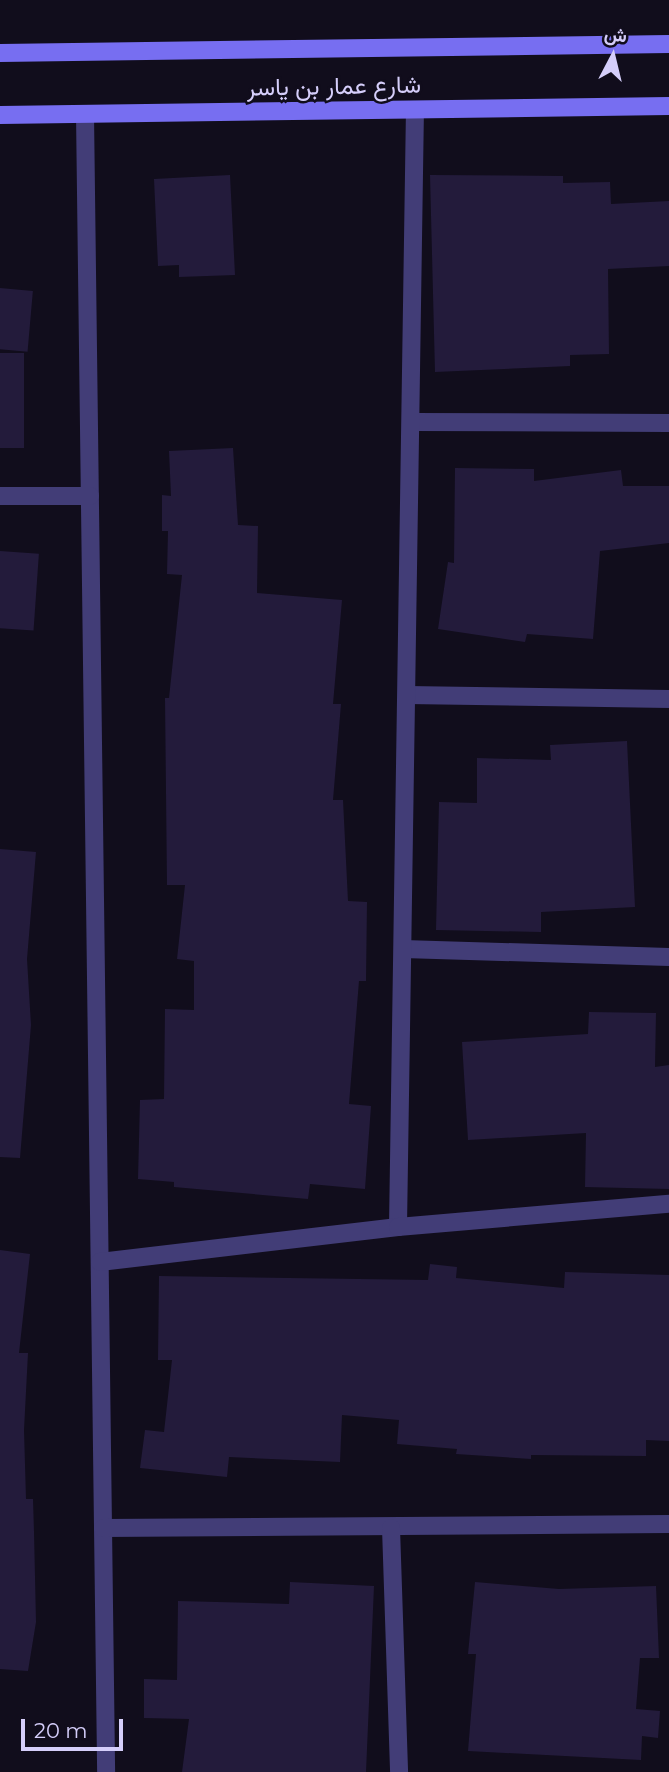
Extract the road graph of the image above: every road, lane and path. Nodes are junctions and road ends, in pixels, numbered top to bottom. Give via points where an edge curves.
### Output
1 (669, 44) edge
2 (0, 52) edge
3 (669, 106) edge
4 (415, 110) junction
5 (85, 114) junction
6 (0, 115) edge
7 (411, 422) junction
8 (669, 423) edge
9 (0, 496) edge
10 (90, 496) junction
11 (407, 695) junction
12 (669, 699) edge
13 (403, 949) junction
14 (669, 957) edge
15 (669, 1204) edge
16 (398, 1227) junction
17 (100, 1262) junction
18 (669, 1524) edge
19 (103, 1528) junction
20 (391, 1528) junction
21 (106, 1772) edge
22 (399, 1772) edge

1 - 2 street, شارع عمار بن ياسر
3 - 4 street, شارع عمار بن ياسر
4 - 5 street, شارع عمار بن ياسر
4 - 7 street
5 - 6 street, شارع عمار بن ياسر
5 - 10 street
7 - 8 street
7 - 11 street
9 - 10 street
10 - 17 street
11 - 12 street
11 - 13 street
13 - 14 street
13 - 16 street
15 - 16 street
16 - 17 street
17 - 19 street
18 - 20 street
19 - 20 street
19 - 21 street
20 - 22 street

